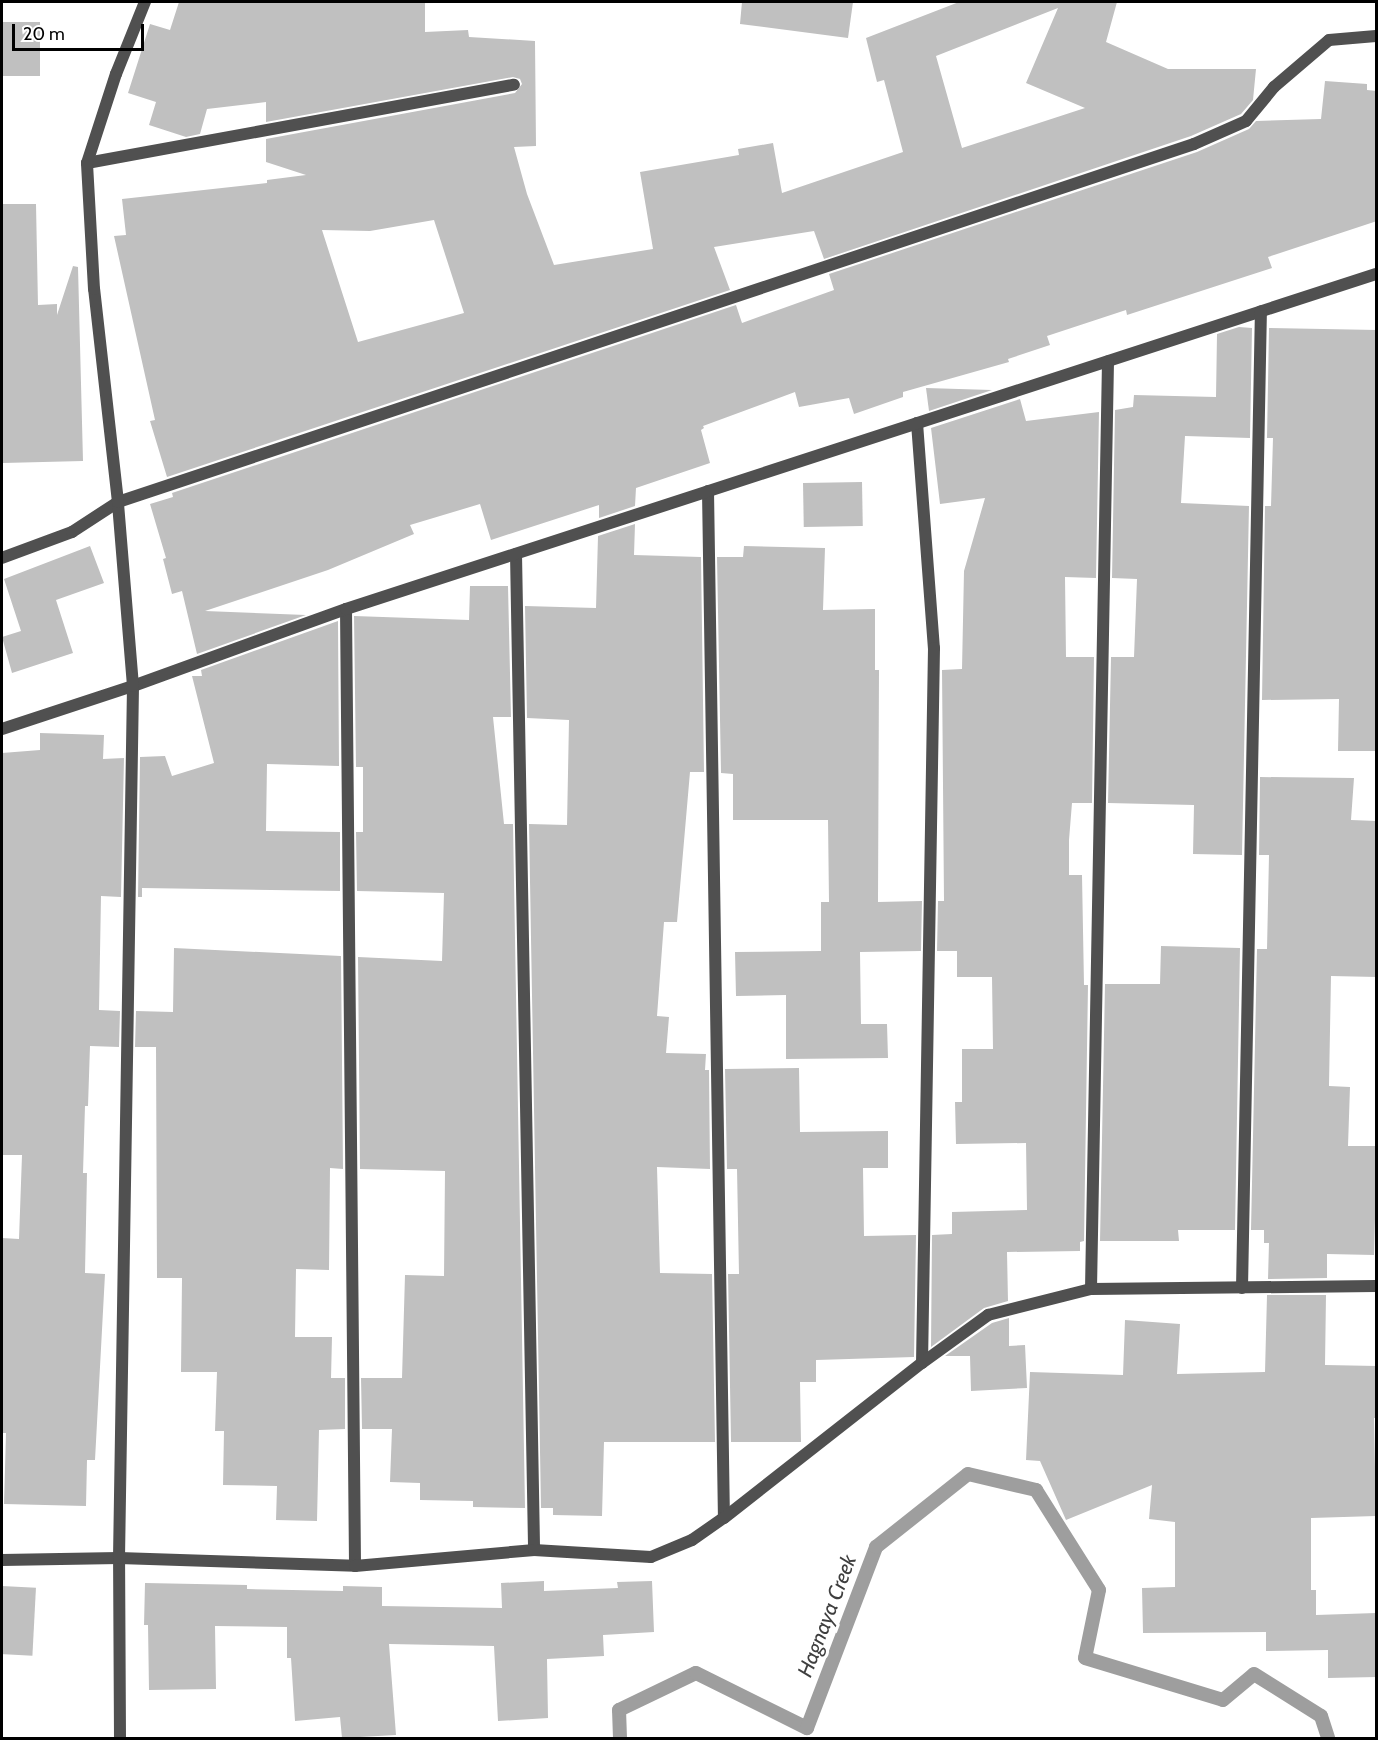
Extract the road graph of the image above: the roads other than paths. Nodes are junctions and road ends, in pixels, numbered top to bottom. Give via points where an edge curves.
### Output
1 (145, 2) edge
2 (1377, 36) edge
3 (514, 85) dead end
4 (87, 163) junction
5 (1377, 274) edge
6 (1262, 311) junction
7 (1108, 361) junction
8 (917, 423) junction
9 (708, 491) junction
10 (118, 502) junction
11 (516, 554) junction
12 (2, 558) edge
13 (346, 609) junction
14 (133, 686) junction
15 (2, 729) edge
16 (1377, 1286) edge
17 (1242, 1288) junction
18 (1091, 1289) junction
19 (922, 1363) junction
20 (724, 1518) junction
21 (534, 1550) junction
22 (119, 1558) junction
23 (2, 1560) edge
24 (355, 1566) junction
25 (120, 1738) edge

1 - 4 street
2 - 10 street via 1329,40 1274,87 1246,121 1194,144
3 - 4 street
4 - 10 street via 94,289
5 - 6 street
6 - 7 street
6 - 17 street
7 - 8 street
7 - 18 street
8 - 9 street
8 - 19 street via 934,648
9 - 11 street
9 - 20 street
10 - 12 street via 72,532
10 - 14 street
11 - 13 street
11 - 21 street
13 - 14 street
13 - 24 street
14 - 15 street
14 - 22 street
16 - 17 street
17 - 18 street
18 - 19 street via 988,1315
19 - 20 street
20 - 21 street via 692,1540 651,1557
21 - 24 street
22 - 23 street
22 - 24 street
22 - 25 street

